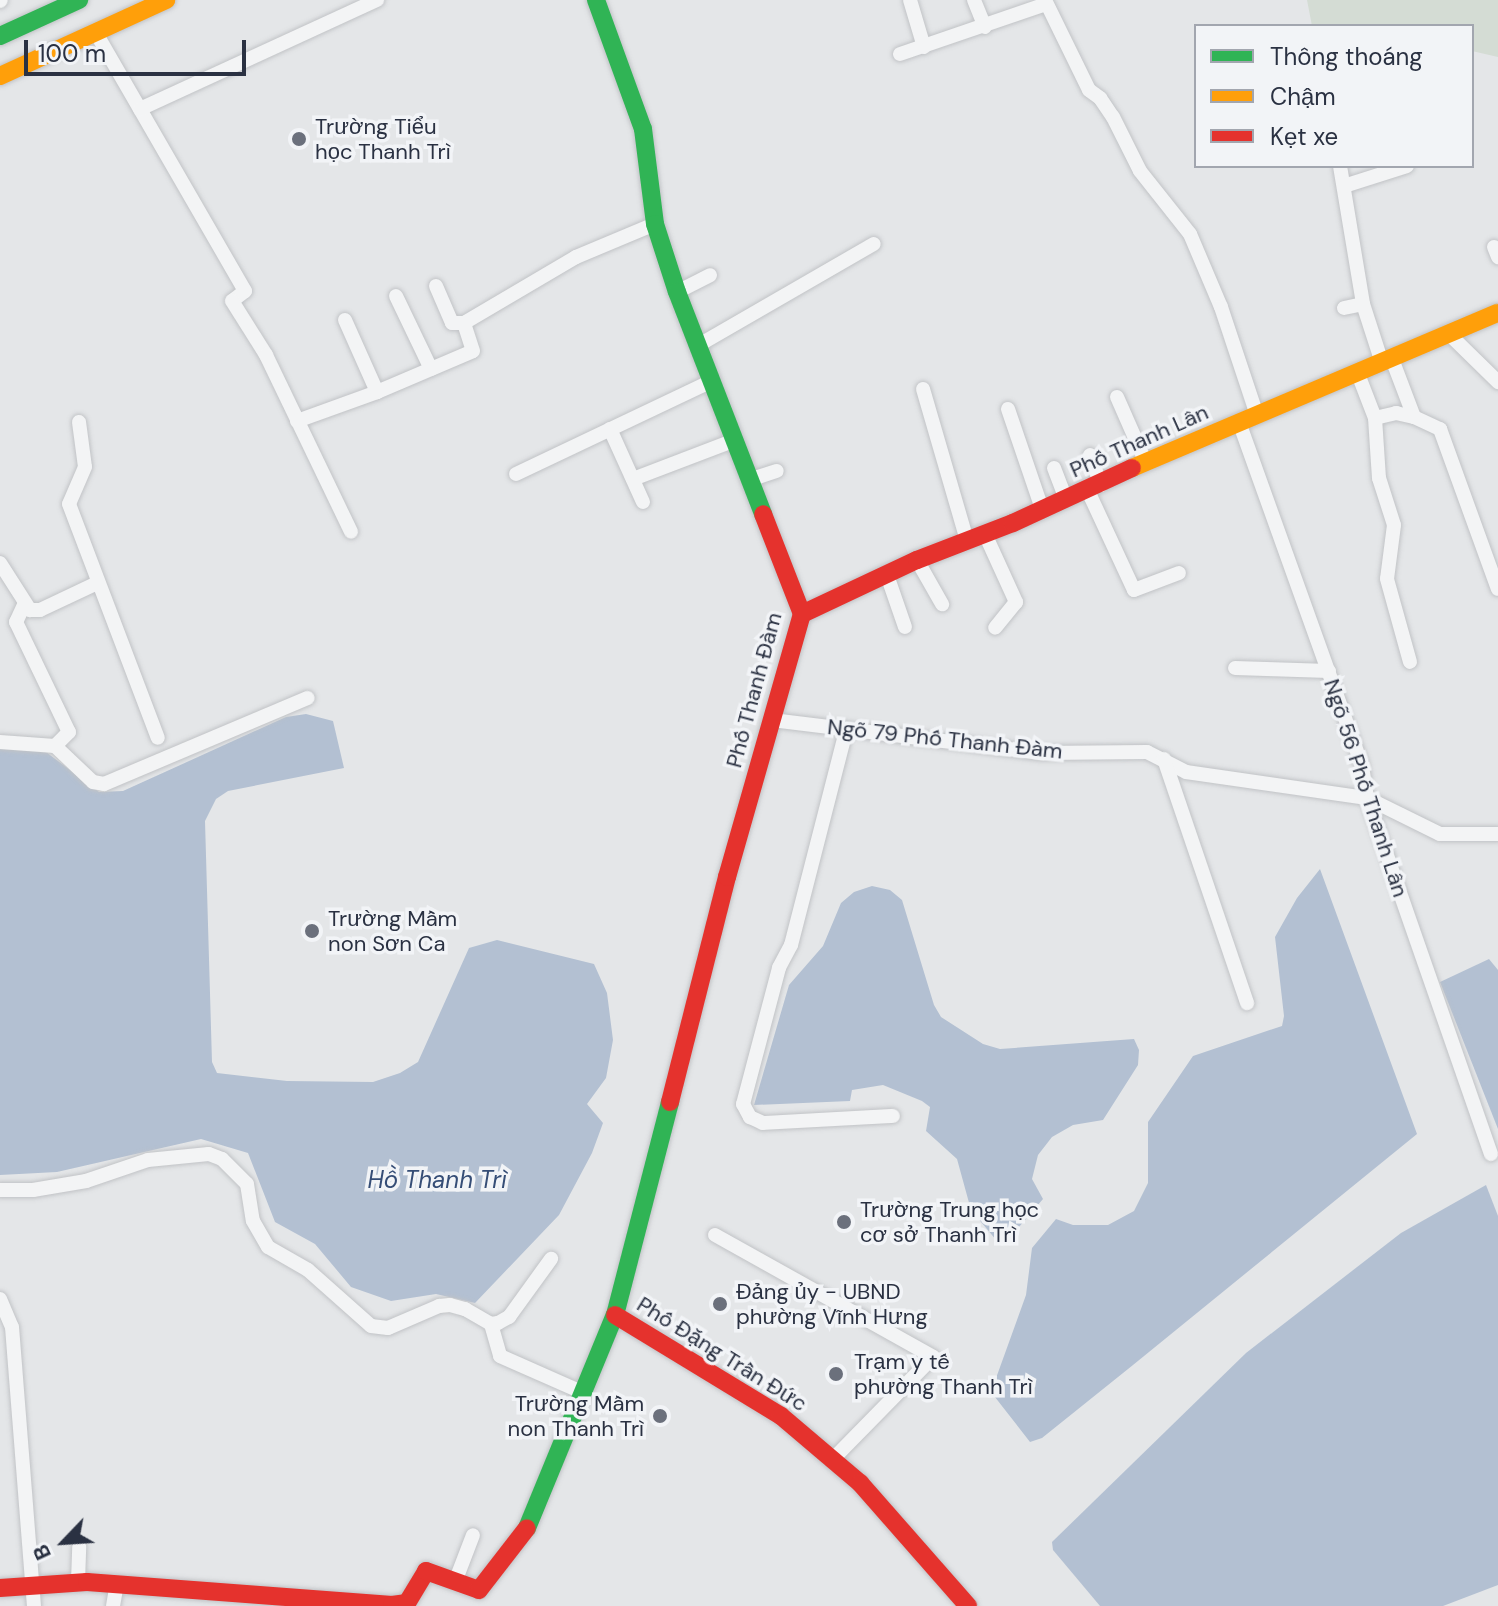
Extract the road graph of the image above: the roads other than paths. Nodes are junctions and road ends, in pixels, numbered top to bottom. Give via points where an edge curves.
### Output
1 (79, 0) edge
2 (166, 0) edge
3 (377, 0) edge
4 (596, 0) edge
5 (910, 0) edge
6 (974, 0) edge
7 (1045, 2) edge
8 (985, 27) junction
9 (96, 33) junction
10 (0, 36) edge
11 (924, 47) junction
12 (900, 54) dead end
13 (0, 76) edge
14 (140, 109) junction
15 (1340, 168) edge
16 (1401, 168) edge
17 (1344, 186) junction
18 (655, 224) junction
19 (874, 244) dead end
20 (710, 275) dead end
21 (436, 286) dead end
22 (677, 292) junction
23 (396, 296) dead end
24 (1363, 304) junction
25 (1344, 308) dead end
26 (1498, 313) edge
27 (345, 320) dead end
28 (464, 323) junction
29 (1449, 334) junction
30 (697, 346) junction
31 (1387, 361) junction
32 (431, 369) junction
33 (1358, 374) junction
34 (712, 381) junction
35 (1498, 382) edge
36 (923, 389) dead end
37 (377, 392) junction
38 (1117, 397) dead end
39 (1008, 409) dead end
40 (1257, 415) junction
41 (1414, 417) junction
42 (1375, 418) junction
43 (297, 421) junction
44 (79, 422) dead end
45 (1239, 422) junction
46 (610, 429) junction
47 (735, 440) junction
48 (1090, 455) dead end
49 (1146, 463) junction
50 (1054, 468) dead end
51 (777, 471) dead end
52 (516, 474) dead end
53 (633, 479) junction
54 (752, 479) junction
55 (1095, 488) junction
56 (1066, 500) junction
57 (643, 502) dead end
58 (1042, 509) junction
59 (351, 532) dead end
60 (976, 537) junction
61 (917, 560) junction
62 (0, 563) edge
63 (1179, 573) dead end
64 (887, 575) junction
65 (97, 583) junction
66 (1498, 589) edge
67 (942, 604) dead end
68 (24, 605) junction
69 (802, 614) junction
70 (905, 627) dead end
71 (995, 628) dead end
72 (1410, 662) dead end
73 (1235, 668) dead end
74 (1329, 671) junction
75 (308, 698) dead end
76 (772, 720) junction
77 (846, 731) junction
78 (158, 738) dead end
79 (0, 742) edge
80 (55, 746) junction
81 (1164, 759) junction
82 (1367, 798) junction
83 (1498, 834) edge
84 (1247, 1003) dead end
85 (893, 1116) dead end
86 (1491, 1154) dead end
87 (0, 1190) edge
88 (715, 1235) dead end
89 (551, 1259) dead end
90 (0, 1299) edge
91 (615, 1315) junction
92 (491, 1324) junction
93 (584, 1393) junction
94 (833, 1459) junction
95 (473, 1535) dead end
96 (79, 1547) dead end
97 (78, 1582) junction
98 (455, 1582) junction
99 (31, 1583) junction
100 (117, 1584) junction
101 (0, 1588) edge
102 (196, 1598) edge
103 (255, 1600) edge
104 (368, 1605) edge
105 (34, 1606) edge
106 (113, 1606) edge
107 (968, 1606) edge

1 - 10 street
2 - 9 street
3 - 14 street
4 - 18 street, Phố Thanh Đàm via 643,129
5 - 11 street
6 - 8 street
7 - 8 street
7 - 40 street via 1089,90 1113,117 1140,171 1190,234
8 - 11 street
9 - 13 street
9 - 14 street
11 - 12 street
14 - 43 street via 245,291 232,301 266,355
15 - 17 street
16 - 17 street
17 - 24 street
18 - 22 street, Phố Thanh Đàm
18 - 28 street via 576,257
19 - 30 street
20 - 22 street
21 - 28 street via 452,323
22 - 30 street, Phố Thanh Đàm
23 - 32 street
24 - 25 street
24 - 31 street
26 - 29 street, Phố Thanh Lân
27 - 37 street
28 - 32 street via 473,351
29 - 31 street, Phố Thanh Lân
29 - 35 street
30 - 34 street, Phố Thanh Đàm
31 - 33 street, Phố Thanh Lân
31 - 41 street
32 - 37 street
33 - 40 street, Phố Thanh Lân
33 - 42 street
34 - 46 street
34 - 47 street, Phố Thanh Đàm
36 - 60 street
37 - 43 street
38 - 49 street
39 - 58 street
40 - 45 street, Phố Thanh Lân
41 - 42 street via 1396,413
41 - 66 street via 1440,429
42 - 72 street via 1379,478 1394,525 1387,579
43 - 59 street
44 - 65 street via 85,467 69,504 91,554
45 - 49 street, Phố Thanh Lân
45 - 74 street, Ngõ 56 Phố Thanh Lân
46 - 52 street
46 - 53 street
47 - 53 street
47 - 54 street, Phố Thanh Đàm
48 - 55 street
49 - 55 street, Phố Thanh Lân
50 - 56 street
51 - 54 street
53 - 57 street
54 - 69 street, Phố Thanh Đàm
55 - 56 street, Phố Thanh Lân
55 - 63 street via 1134,590
56 - 58 street, Phố Thanh Lân
58 - 60 street, Phố Thanh Lân
60 - 61 street, Phố Thanh Lân
60 - 71 street via 1016,602
61 - 64 street, Phố Thanh Lân
61 - 67 street
62 - 68 street
64 - 69 street, Phố Thanh Lân
64 - 70 street
65 - 68 street via 40,610
65 - 78 street
68 - 80 street via 16,622 69,732
69 - 76 street, Phố Thanh Đàm
73 - 74 street
74 - 82 street, Ngõ 56 Phố Thanh Lân via 1362,766
75 - 80 street via 104,784 93,782
76 - 77 street, Ngõ 79 Phố Thanh Đàm
76 - 91 street, Phố Thanh Đàm
77 - 81 street, Ngõ 79 Phố Thanh Đàm via 1041,753 1147,752
77 - 85 street via 743,1104 750,1117 763,1123
79 - 80 street
81 - 82 street, Ngõ 79 Phố Thanh Đàm via 1186,772
81 - 84 street
82 - 83 street, Ngõ 79 Phố Thanh Đàm via 1440,834
82 - 86 street, Ngõ 56 Phố Thanh Lân
87 - 92 street via 86,1181 148,1160 209,1154 222,1159 247,1184 253,1221 268,1247 308,1270 371,1326 388,1328 450,1305
88 - 94 street via 933,1357
89 - 92 street via 509,1317
90 - 99 street via 12,1327
91 - 93 street, Phố Thanh Đàm
91 - 94 street, Phố Đặng Trần Đức via 781,1416
92 - 93 street via 500,1356
93 - 98 street, Phố Thanh Đàm via 529,1525 479,1590
94 - 107 street, Phố Đặng Trần Đức via 904,1530
95 - 98 street
96 - 97 street
97 - 99 street
97 - 100 street
98 - 104 street via 426,1571 407,1603
99 - 101 street
99 - 105 street
100 - 102 street
100 - 106 street
102 - 103 street
103 - 104 street

